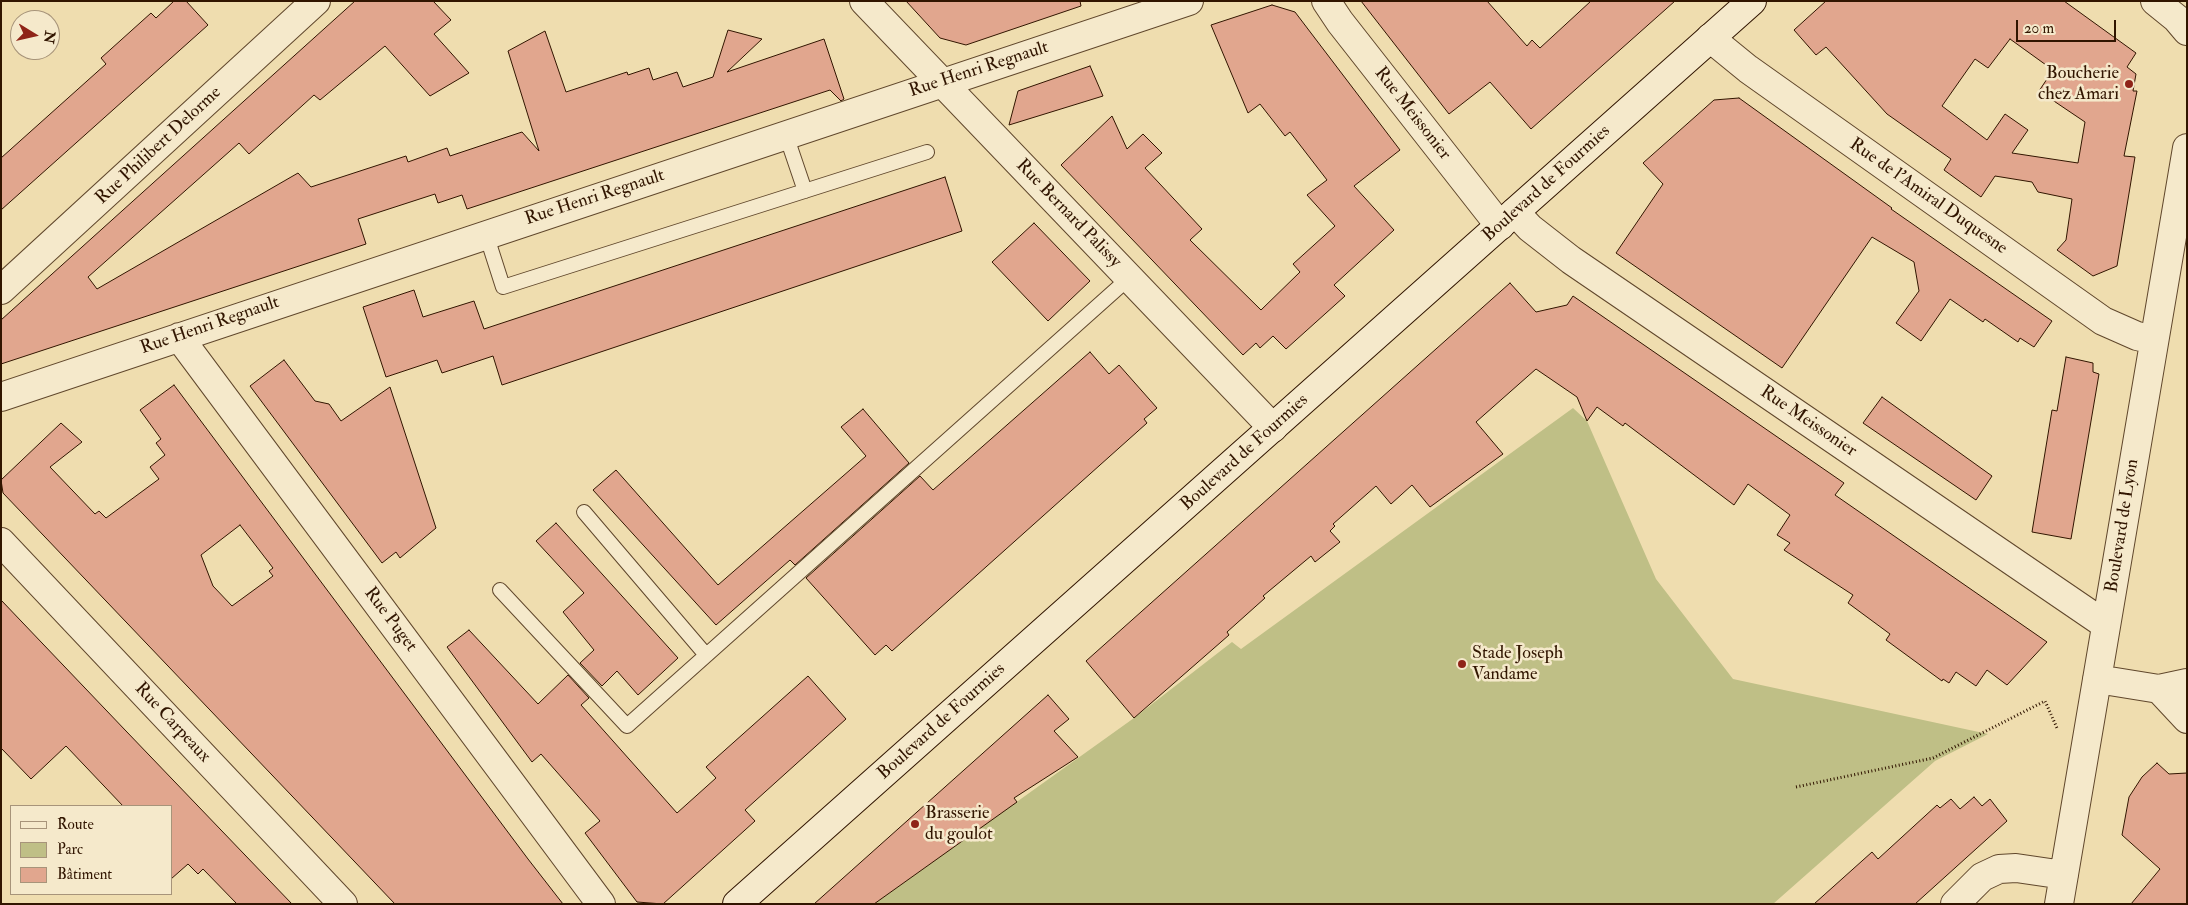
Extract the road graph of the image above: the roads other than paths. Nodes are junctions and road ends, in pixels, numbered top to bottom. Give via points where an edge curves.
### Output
1 (316, 1) edge
2 (864, 1) edge
3 (1189, 1) edge
4 (1326, 1) edge
5 (1752, 1) edge
6 (2155, 1) edge
7 (2187, 31) edge
8 (1710, 38) junction
9 (942, 83) junction
10 (786, 135) junction
11 (2187, 148) edge
12 (927, 152) dead end
13 (805, 191) junction
14 (1507, 219) junction
15 (486, 234) junction
16 (1130, 278) junction
17 (1, 290) edge
18 (179, 337) junction
19 (2154, 340) junction
20 (1, 397) edge
21 (1273, 428) junction
22 (584, 512) dead end
23 (1, 542) edge
24 (500, 590) dead end
25 (2106, 625) junction
26 (706, 655) junction
27 (2097, 679) junction
28 (2187, 683) edge
29 (2159, 689) junction
30 (2187, 719) edge
31 (2064, 875) junction
32 (344, 904) edge
33 (601, 904) edge
34 (737, 904) edge
35 (1955, 904) edge
36 (2059, 904) edge

1 - 17 street, Rue Philibert Delorme
2 - 9 street, Rue Bernard Palissy
3 - 9 street, Rue Henri Regnault
4 - 14 street, Rue Meissonier via 1340,22
5 - 8 street, Boulevard de Fourmies
6 - 7 street
8 - 14 street, Boulevard de Fourmies
8 - 19 street, Rue de l'Amiral Duquesne via 2104,321
9 - 10 street, Rue Henri Regnault
9 - 16 street, Rue Bernard Palissy
10 - 13 lane
10 - 15 street, Rue Henri Regnault
11 - 19 street, Boulevard de Lyon
12 - 13 lane
13 - 15 lane via 503,287
14 - 21 street, Boulevard de Fourmies
14 - 25 street, Rue Meissonier via 1530,228 1571,260
15 - 18 street, Rue Henri Regnault
16 - 21 street, Rue Bernard Palissy
16 - 26 lane
18 - 20 street, Rue Henri Regnault
18 - 33 street, Rue Puget
19 - 25 street, Boulevard de Lyon
21 - 34 street, Boulevard de Fourmies
22 - 26 lane
23 - 32 street, Rue Carpeaux
24 - 26 lane via 627,726
25 - 27 street, Boulevard de Lyon
27 - 29 street
27 - 31 street, Boulevard de Lyon
28 - 29 street
29 - 30 street
31 - 35 street via 2016,868 1999,870 1982,878
31 - 36 street, Boulevard de Lyon

